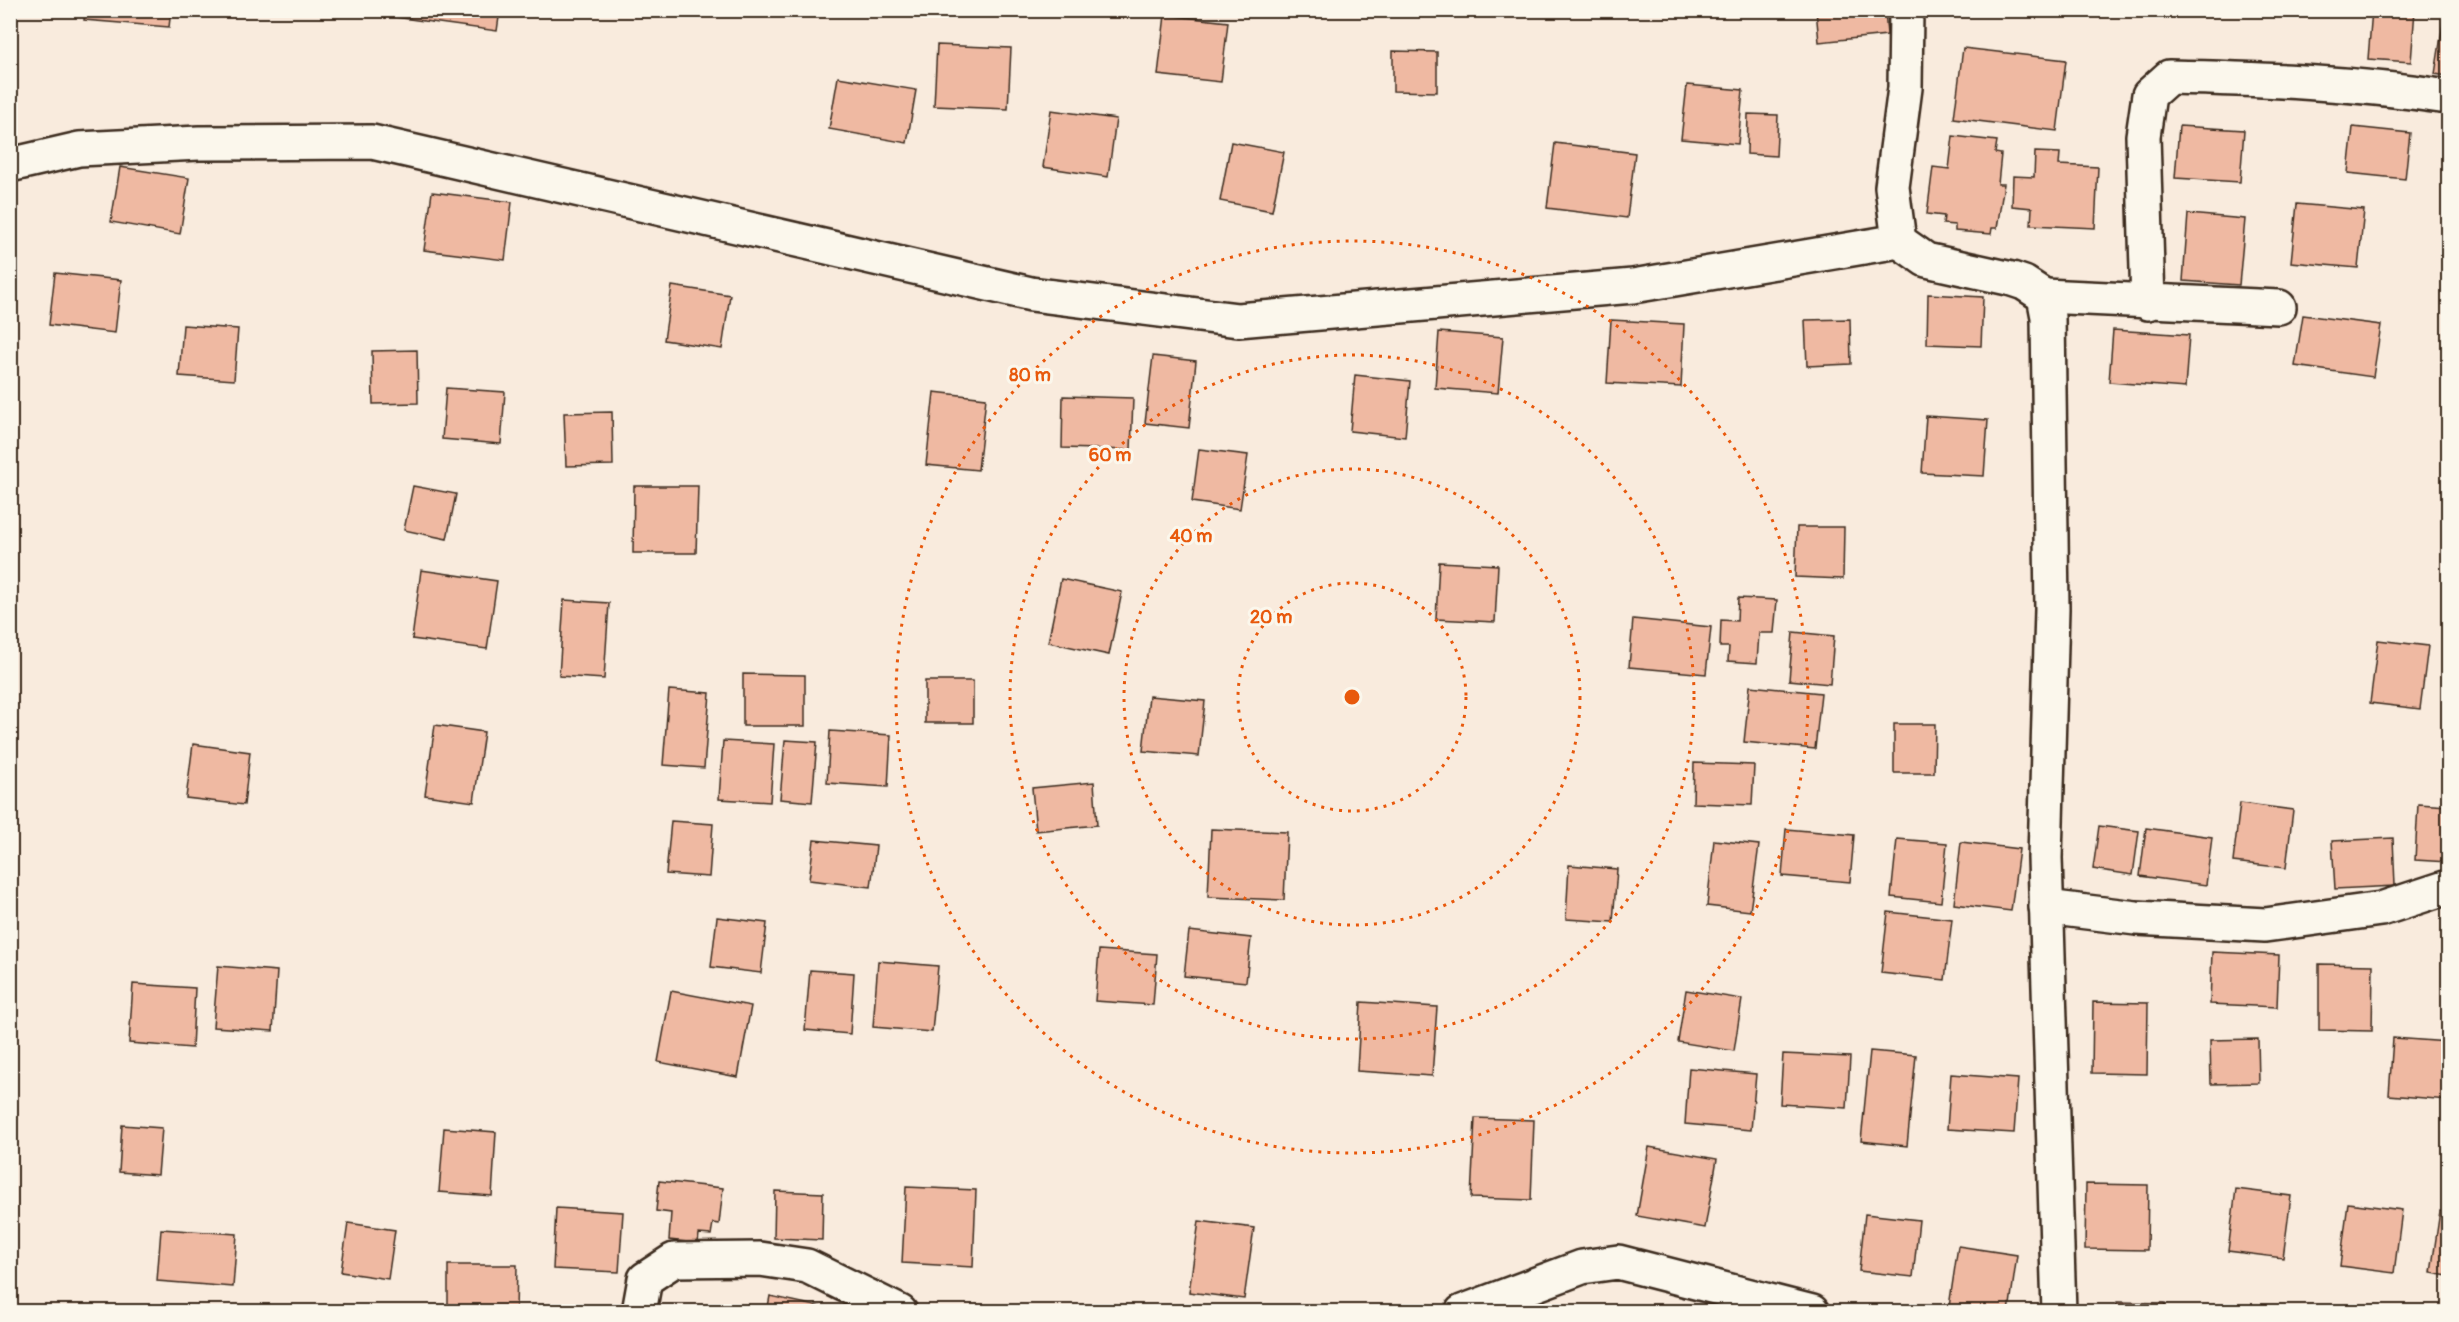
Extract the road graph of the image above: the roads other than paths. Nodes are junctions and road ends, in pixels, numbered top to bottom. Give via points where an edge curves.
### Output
1 (1906, 10) edge
2 (2448, 97) edge
3 (10, 165) edge
4 (1899, 241) junction
5 (2044, 296) junction
6 (2148, 303) junction
7 (2279, 307) dead end
8 (2448, 887) edge
9 (2046, 907) junction
10 (639, 1311) edge
11 (900, 1311) edge
12 (1462, 1311) edge
13 (1812, 1311) edge
14 (2059, 1311) edge

1 - 4 street via 1905,88 1892,187
2 - 6 street via 2384,88 2169,77 2149,95 2143,136
3 - 4 street via 79,149 200,143 372,142 1030,294 1238,320 1633,286
4 - 5 street via 1926,260 2012,279
5 - 6 street
5 - 9 street via 2048,317 2052,609
6 - 7 street
8 - 9 street via 2381,909 2265,925 2136,918
9 - 14 street
10 - 11 street via 645,1279 674,1260 760,1259 807,1266
12 - 13 street via 1582,1267 1618,1262

